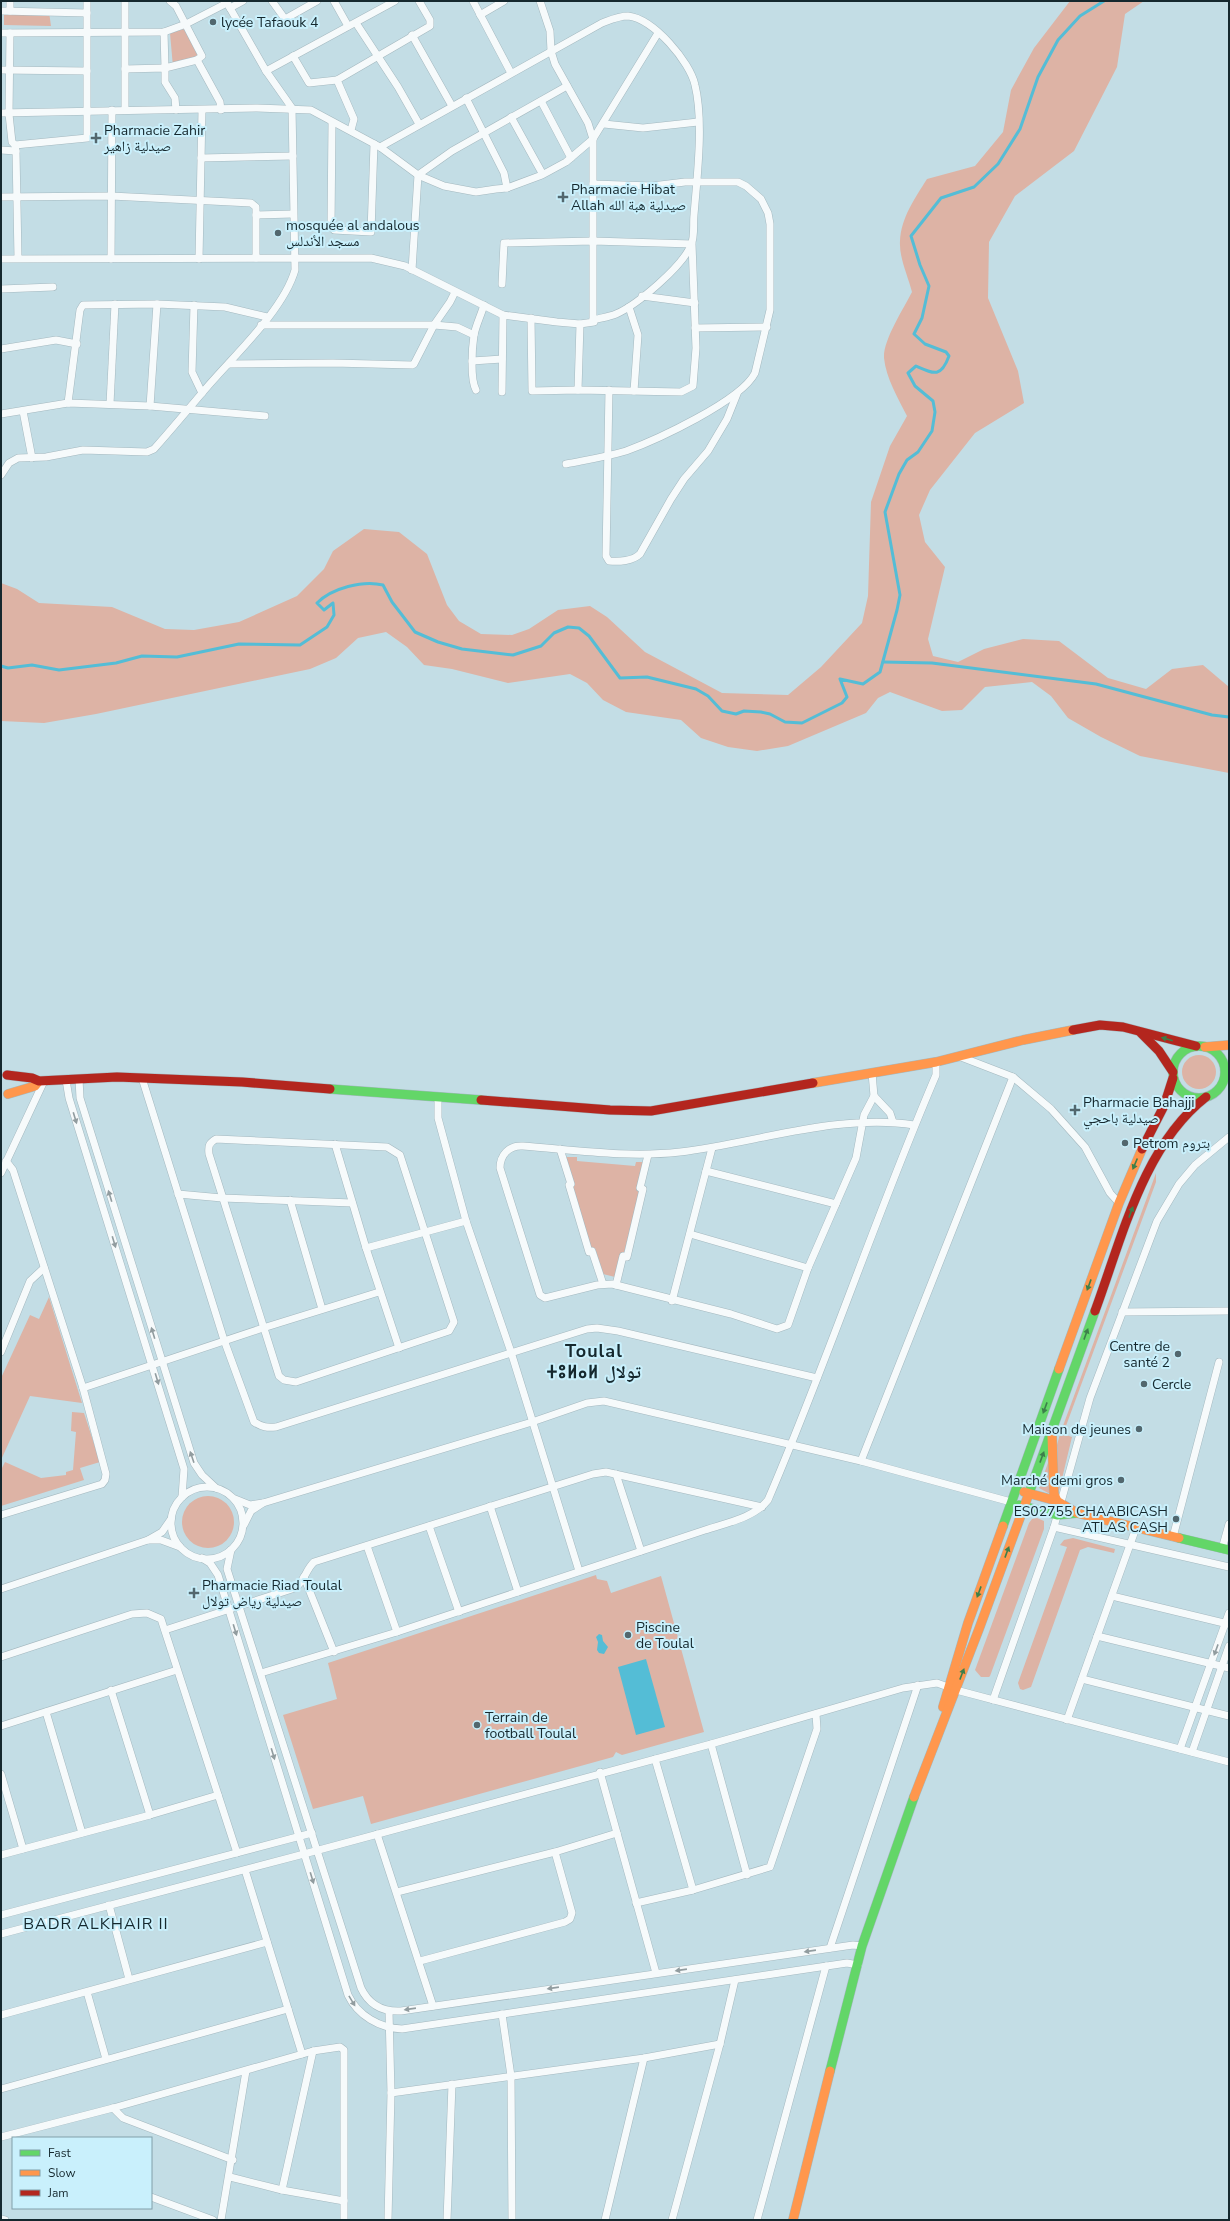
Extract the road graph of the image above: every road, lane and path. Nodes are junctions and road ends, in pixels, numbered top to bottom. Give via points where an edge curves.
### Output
1 (10, 1) edge
2 (87, 1) edge
3 (126, 1) edge
4 (170, 1) edge
5 (243, 1) edge
6 (272, 1) edge
7 (317, 1) edge
8 (334, 1) edge
9 (395, 1) edge
10 (419, 1) edge
11 (473, 1) edge
12 (504, 1) edge
13 (540, 1) edge
14 (228, 4) edge
15 (1, 11) edge
16 (10, 11) junction
17 (87, 13) junction
18 (480, 15) junction
19 (356, 23) junction
20 (186, 24) junction
21 (348, 26) junction
22 (126, 32) junction
23 (164, 32) junction
24 (1, 33) edge
25 (10, 33) junction
26 (87, 34) junction
27 (658, 34) junction
28 (412, 35) junction
29 (551, 51) junction
30 (376, 55) junction
31 (293, 56) junction
32 (197, 60) junction
33 (165, 68) junction
34 (9, 69) junction
35 (125, 69) junction
36 (1, 70) edge
37 (87, 71) junction
38 (266, 71) junction
39 (511, 73) junction
40 (337, 80) junction
41 (568, 86) junction
42 (466, 98) junction
43 (541, 101) junction
44 (452, 106) junction
45 (292, 108) junction
46 (112, 110) junction
47 (125, 110) junction
48 (176, 110) junction
49 (202, 110) junction
50 (221, 110) junction
51 (87, 111) junction
52 (1, 113) edge
53 (9, 114) junction
54 (511, 118) junction
55 (332, 122) junction
56 (698, 122) junction
57 (419, 124) junction
58 (604, 124) junction
59 (351, 130) junction
60 (485, 132) junction
61 (593, 139) junction
62 (377, 145) junction
63 (15, 148) junction
64 (1, 150) edge
65 (292, 156) junction
66 (201, 158) junction
67 (571, 158) junction
68 (542, 173) junction
69 (418, 175) junction
70 (697, 182) junction
71 (593, 184) junction
72 (507, 188) junction
73 (111, 196) junction
74 (1, 197) edge
75 (17, 197) junction
76 (200, 201) junction
77 (293, 214) junction
78 (256, 215) junction
79 (593, 241) junction
80 (692, 244) junction
81 (294, 257) junction
82 (18, 258) junction
83 (256, 258) junction
84 (1, 259) edge
85 (111, 259) junction
86 (199, 259) junction
87 (412, 270) junction
88 (502, 284) dead end
89 (53, 287) dead end
90 (1, 290) edge
91 (455, 292) junction
92 (642, 296) junction
93 (695, 303) junction
94 (115, 304) junction
95 (157, 304) junction
96 (194, 305) junction
97 (484, 305) junction
98 (629, 307) junction
99 (503, 315) junction
100 (267, 317) junction
101 (531, 318) junction
102 (593, 320) junction
103 (580, 324) junction
104 (262, 325) junction
105 (434, 325) junction
106 (767, 327) junction
107 (695, 328) junction
108 (474, 335) junction
109 (77, 344) junction
110 (1, 349) edge
111 (502, 360) junction
112 (472, 361) junction
113 (229, 364) junction
114 (476, 390) dead end
115 (578, 390) junction
116 (608, 390) junction
117 (634, 391) junction
118 (502, 392) dead end
119 (202, 393) junction
120 (737, 394) junction
121 (68, 403) junction
122 (110, 404) junction
123 (150, 406) junction
124 (190, 410) junction
125 (23, 411) junction
126 (1, 414) edge
127 (265, 416) dead end
128 (608, 456) junction
129 (32, 458) junction
130 (566, 464) dead end
131 (1, 475) edge
132 (1138, 1030) junction
133 (1229, 1045) edge
134 (1201, 1047) junction
135 (961, 1057) junction
136 (936, 1062) junction
137 (872, 1073) junction
138 (4, 1074) edge
139 (1173, 1075) junction
140 (1229, 1075) edge
141 (1013, 1077) junction
142 (142, 1078) junction
143 (79, 1079) junction
144 (66, 1080) junction
145 (42, 1081) junction
146 (1221, 1086) junction
147 (4, 1096) edge
148 (874, 1096) junction
149 (438, 1097) junction
150 (1206, 1097) junction
151 (892, 1122) junction
152 (862, 1124) junction
153 (914, 1126) junction
154 (1229, 1136) edge
155 (335, 1144) junction
156 (712, 1148) junction
157 (560, 1149) junction
158 (648, 1155) junction
159 (6, 1161) junction
160 (706, 1171) junction
161 (1, 1173) edge
162 (178, 1194) junction
163 (222, 1198) junction
164 (290, 1200) junction
165 (352, 1203) junction
166 (1119, 1203) junction
167 (836, 1204) junction
168 (466, 1221) junction
169 (425, 1233) junction
170 (690, 1234) junction
171 (366, 1248) junction
172 (44, 1268) junction
173 (808, 1268) junction
174 (603, 1284) junction
175 (616, 1285) junction
176 (379, 1292) junction
177 (672, 1301) junction
178 (322, 1309) junction
179 (1229, 1311) edge
180 (1122, 1312) junction
181 (263, 1328) junction
182 (224, 1340) junction
183 (399, 1348) junction
184 (1, 1352) edge
185 (511, 1352) junction
186 (1218, 1362) dead end
187 (162, 1363) junction
188 (153, 1366) junction
189 (817, 1378) junction
190 (84, 1388) junction
191 (532, 1422) junction
192 (1052, 1430) junction
193 (792, 1445) junction
194 (860, 1461) junction
195 (616, 1474) junction
196 (552, 1486) junction
197 (216, 1488) junction
198 (1016, 1491) junction
199 (1030, 1492) junction
200 (232, 1496) junction
201 (182, 1497) junction
202 (1011, 1502) junction
203 (263, 1503) junction
204 (1059, 1503) junction
205 (490, 1506) junction
206 (1024, 1506) junction
207 (762, 1507) junction
208 (1077, 1513) junction
209 (1, 1515) edge
210 (1057, 1515) junction
211 (172, 1518) junction
212 (1229, 1524) edge
213 (429, 1526) junction
214 (1054, 1527) junction
215 (1136, 1528) junction
216 (243, 1529) junction
217 (1173, 1537) junction
218 (148, 1540) junction
219 (1131, 1544) junction
220 (367, 1546) junction
221 (181, 1547) junction
222 (231, 1550) junction
223 (1226, 1550) edge
224 (641, 1551) junction
225 (202, 1558) junction
226 (1229, 1567) edge
227 (579, 1571) junction
228 (304, 1577) junction
229 (1, 1589) edge
230 (518, 1592) junction
231 (1112, 1596) junction
232 (239, 1605) junction
233 (228, 1608) junction
234 (459, 1612) junction
235 (1229, 1613) edge
236 (1227, 1624) edge
237 (166, 1630) junction
238 (397, 1632) junction
239 (1097, 1636) junction
240 (1229, 1646) edge
241 (334, 1652) junction
242 (1, 1657) edge
243 (1211, 1664) junction
244 (1225, 1667) edge
245 (177, 1670) junction
246 (261, 1674) junction
247 (1082, 1679) junction
248 (918, 1685) junction
249 (952, 1688) junction
250 (111, 1690) junction
251 (993, 1700) junction
252 (1195, 1707) junction
253 (1206, 1710) junction
254 (46, 1712) junction
255 (816, 1714) junction
256 (1229, 1716) edge
257 (1067, 1720) junction
258 (1, 1726) edge
259 (711, 1744) junction
260 (1180, 1749) junction
261 (1192, 1752) junction
262 (655, 1759) junction
263 (1229, 1762) edge
264 (600, 1772) junction
265 (1, 1774) edge
266 (218, 1795) junction
267 (150, 1815) junction
268 (82, 1833) junction
269 (312, 1833) junction
270 (377, 1834) junction
271 (617, 1834) junction
272 (299, 1836) junction
273 (23, 1849) junction
274 (317, 1851) junction
275 (555, 1852) junction
276 (237, 1853) junction
277 (1, 1854) edge
278 (304, 1854) junction
279 (245, 1870) junction
280 (747, 1875) junction
281 (693, 1890) junction
282 (397, 1892) junction
283 (636, 1903) junction
284 (109, 1906) junction
285 (1, 1915) edge
286 (1, 1934) edge
287 (267, 1942) junction
288 (862, 1946) junction
289 (830, 1948) junction
290 (420, 1961) junction
291 (858, 1965) junction
292 (826, 1966) junction
293 (656, 1973) junction
294 (129, 1979) junction
295 (735, 1980) junction
296 (87, 1992) junction
297 (433, 2006) junction
298 (288, 2009) junction
299 (389, 2011) junction
300 (502, 2014) junction
301 (1, 2015) edge
302 (389, 2028) junction
303 (720, 2044) junction
304 (313, 2050) junction
305 (302, 2054) junction
306 (644, 2058) junction
307 (106, 2059) junction
308 (246, 2071) junction
309 (511, 2076) junction
310 (452, 2084) junction
311 (1, 2089) edge
312 (391, 2093) junction
313 (113, 2108) junction
314 (15, 2136) edge
315 (1, 2137) edge
316 (233, 2160) junction
317 (230, 2176) junction
318 (282, 2190) junction
319 (152, 2196) edge
320 (344, 2201) junction
321 (1, 2219) edge
322 (4, 2220) edge
323 (213, 2220) edge
324 (222, 2220) edge
325 (344, 2220) edge
326 (388, 2220) edge
327 (447, 2220) edge
328 (512, 2220) edge
329 (605, 2220) edge
330 (672, 2220) edge
331 (757, 2220) edge
332 (794, 2220) edge

1 - 16 street
2 - 17 street
3 - 22 street
4 - 20 street via 176,6
5 - 14 street
6 - 7 street via 285,19
8 - 21 street
9 - 19 street
10 - 28 street via 431,24
11 - 18 street
12 - 18 street
13 - 29 street via 550,31
14 - 20 street
14 - 38 street
15 - 16 street
16 - 17 street
17 - 26 street
18 - 39 street
19 - 21 street
19 - 30 street
20 - 23 street
20 - 32 street via 202,56
21 - 31 street
22 - 23 street
22 - 26 street
22 - 35 street
23 - 33 street
24 - 25 street
25 - 26 street
25 - 34 street
26 - 37 street
27 - 29 street via 638,19 619,17 602,23
27 - 56 street via 690,70 695,86
27 - 58 street
28 - 30 street
28 - 44 street
29 - 39 street
29 - 41 street
30 - 40 street
30 - 57 street
31 - 38 street
31 - 40 street via 309,83
32 - 33 street
32 - 50 street via 220,102
33 - 35 street
33 - 48 street via 166,82 175,98
34 - 36 street
34 - 37 street
34 - 53 street
35 - 47 street
37 - 51 street
38 - 45 street
39 - 42 street
40 - 59 street via 354,119
41 - 43 street
41 - 61 street via 588,123
42 - 44 street
42 - 60 street
43 - 54 street
43 - 67 street
44 - 57 street
45 - 50 street
45 - 55 street via 311,110
45 - 65 street
46 - 47 street
46 - 51 street
46 - 73 street
47 - 48 street
48 - 49 street
49 - 50 street
49 - 66 street
51 - 53 street
51 - 63 street via 87,138
52 - 53 street
53 - 63 street
54 - 60 street
54 - 68 street
55 - 59 street
55 - 62 street via 331,226 334,230 371,232
56 - 58 street via 643,128
56 - 70 street
57 - 62 street
58 - 61 street
59 - 62 street
60 - 69 street
60 - 72 street via 504,173
61 - 67 street
61 - 71 street
62 - 69 street
63 - 64 street
63 - 75 street
65 - 66 street
65 - 77 street
66 - 76 street
67 - 68 street
68 - 72 street
69 - 72 street via 444,186 476,192
69 - 87 street
70 - 71 street via 652,186
70 - 80 street
70 - 106 street via 742,183 765,205 770,224 771,264
71 - 79 street
73 - 75 street
73 - 76 street
73 - 85 street
74 - 75 street
75 - 82 street
76 - 78 street via 251,203 256,206
76 - 86 street
77 - 78 street
77 - 81 street
78 - 83 street
79 - 80 street
79 - 88 street via 504,243
79 - 102 street
80 - 92 street via 676,267
80 - 93 street
81 - 83 street
81 - 87 street via 371,258 392,262
81 - 100 street via 295,270 291,284
82 - 84 street
82 - 85 street
83 - 86 street
85 - 86 street
87 - 91 street
89 - 90 street
91 - 97 street
91 - 105 street
92 - 93 street
92 - 98 street
93 - 107 street
94 - 95 street
94 - 109 street via 81,306
94 - 122 street
95 - 96 street
95 - 123 street
96 - 100 street via 225,307
96 - 119 street via 192,372
97 - 99 street
97 - 108 street
98 - 102 street via 616,315
98 - 117 street via 638,335
99 - 101 street
99 - 111 street
100 - 104 street
101 - 103 street
101 - 115 street via 532,391
102 - 103 street via 594,322
103 - 115 street
104 - 105 street
104 - 113 street
105 - 108 street via 457,327
105 - 113 street via 412,365
106 - 107 street
106 - 120 street via 755,373 751,381
107 - 117 street via 693,386 681,392
108 - 112 street
109 - 110 street via 56,340
109 - 121 street
111 - 112 street
111 - 118 street
112 - 114 street
113 - 119 street
115 - 116 street
116 - 117 street
116 - 128 street
119 - 124 street
120 - 128 street via 649,442
120 - 128 street via 727,419 708,451 684,479 640,554 632,559 616,562 609,561 606,556
121 - 122 street
121 - 125 street
122 - 123 street
123 - 124 street
124 - 127 street
124 - 129 street via 150,452 83,450
125 - 126 street
125 - 129 street
128 - 130 street
129 - 131 street via 13,460
134 -> 132 main road
132 - 135 main road via 1123,1026 1100,1025 1076,1028
132 - 139 main road via 1166,1057
133 - 134 main road
134 - 139 main road via 1182,1052 1174,1064
134 - 146 main road via 1218,1056 1222,1062 1224,1078
135 - 136 main road
135 - 141 street
136 - 137 main road
136 - 153 street via 936,1075
137 - 148 street
137 - 149 main road via 651,1111
138 - 145 main road
138 - 147 main road via 11,1086
139 - 150 main road via 1182,1092 1190,1096
139 -> 166 main road via 1170,1095 1142,1148
140 - 146 main road
141 - 166 street via 1052,1109 1070,1128 1085,1148 1110,1193
141 - 194 street
142 - 143 main road
142 - 149 main road via 242,1082
142 - 162 street
143 - 144 main road
187 -> 143 street via 80,1098
144 - 145 main road
144 -> 188 street via 69,1098
145 - 147 main road via 35,1086
145 - 159 street
146 - 150 main road
148 - 151 street via 890,1113
148 - 152 street
149 - 168 street via 438,1118
192 -> 150 main road via 1151,1162 1179,1121
151 - 152 street
151 - 153 street
152 - 156 street
152 - 167 street via 856,1158
153 - 189 street
154 - 180 street via 1195,1165 1166,1203
155 - 163 street via 216,1139 208,1146
155 - 165 street
155 - 169 street via 387,1147 400,1155
156 - 158 street
156 - 160 street
157 - 158 street
157 - 174 street via 589,1252 592,1251
157 - 174 street via 513,1147 501,1158 501,1172 542,1297
158 - 175 street via 627,1257 623,1256
159 - 161 street
159 - 172 street via 13,1170
160 - 167 street
160 - 170 street
162 - 163 street
162 - 182 street
163 - 164 street
163 - 181 street
164 - 165 street
164 - 178 street
165 - 171 street
166 -> 198 main road
167 - 173 street
168 - 169 street
168 - 185 street
169 - 171 street
169 - 183 street via 454,1322 449,1331
170 - 173 street
170 - 177 street
171 - 176 street
172 - 184 street via 30,1281
172 - 190 street
173 - 177 street via 788,1325 783,1328 778,1329 731,1314
174 - 175 street
175 - 177 street
176 - 178 street
176 - 183 street
178 - 181 street
179 - 180 street
180 - 204 street via 1090,1398
181 - 182 street
181 - 183 street via 279,1376 289,1382 296,1382
182 - 185 street via 254,1422 268,1428
182 - 187 street
185 - 189 street via 597,1328 618,1330
185 - 191 street
186 - 217 street
187 - 188 street
197 -> 187 street via 194,1463
188 - 190 street
188 -> 201 street via 184,1469
189 - 193 street
190 - 209 street via 106,1474 105,1480 102,1484
191 - 193 street via 587,1403 604,1402
191 - 196 street
191 - 203 street
199 -> 192 main road
192 - 204 main road via 1054,1494
193 - 194 street
193 - 207 street via 768,1500
194 - 202 street
195 - 196 street via 593,1474
195 - 207 street
195 - 224 street
196 - 205 street
196 - 227 street
197 - 200 street
197 - 201 street via 198,1488
198 - 199 main road
198 - 202 main road
199 - 204 main road
199 - 206 main road
200 - 203 street via 243,1503
200 - 216 street via 242,1512
201 - 211 street via 175,1507
202 - 206 main road
202 -> 249 main road via 968,1623
203 - 216 street via 252,1511
204 - 208 main road
204 - 210 street
205 - 213 street
205 - 230 street
206 - 210 main road
249 -> 206 main road
207 - 224 street via 738,1519
208 - 210 main road
208 - 215 main road
210 - 214 street
211 - 218 street via 162,1532
211 - 221 street via 175,1539
212 - 223 street
213 - 220 street
213 - 234 street
214 - 219 street
214 - 251 street
215 - 217 main road
215 - 219 street
216 - 222 street
217 - 223 main road
218 - 221 street via 161,1540
218 - 229 street
219 - 226 street
219 - 231 street
220 - 228 street via 314,1562
220 - 238 street
221 - 225 street via 190,1555
222 - 225 street via 217,1557
222 - 232 street via 227,1569
224 - 227 street
225 - 233 street via 210,1563 218,1575
227 - 230 street
228 - 232 street via 295,1588
228 - 241 street
230 - 234 street
231 - 236 street
231 - 239 street
232 - 233 street
232 - 246 street
233 - 237 street
233 -> 272 street
234 - 238 street
235 - 236 street
236 -> 243 street
237 - 242 street via 161,1619 138,1612
237 - 245 street
238 - 241 street
239 - 243 street
239 - 247 street
240 - 244 street
241 - 246 street
243 - 244 street
243 - 252 street
244 - 253 street
245 - 250 street
245 - 266 street
246 - 269 street
247 - 252 street
247 - 257 street
248 - 249 street via 937,1684
248 - 255 street
248 - 289 street
249 - 251 street
249 - 288 main road
250 - 254 street
250 - 267 street
251 - 257 street
252 - 253 street
252 - 260 street
253 - 256 street
253 - 261 street
254 - 258 street
254 - 268 street
255 - 259 street
255 - 280 street via 817,1728 771,1864 766,1870
257 - 260 street
259 - 262 street
259 - 280 street
260 - 261 street
261 - 263 street
262 - 264 street
262 - 281 street
264 - 270 street
264 - 271 street
265 - 273 street
266 - 267 street
266 - 276 street
267 - 268 street
268 - 273 street
269 - 272 street
269 - 274 street
270 - 274 street
270 - 282 street
271 - 275 street
271 - 283 street
272 - 276 street
272 - 278 street
273 - 277 street
274 - 278 street
274 - 299 street via 361,1988 370,2003
275 - 282 street
275 - 290 street via 572,1913 570,1919
276 - 285 street
278 - 279 street
278 -> 302 street via 352,2003 363,2015
279 - 284 street
279 - 287 street
280 - 281 street
281 - 283 street
282 - 290 street
283 - 293 street
284 - 286 street
284 - 294 street
287 - 294 street
287 - 298 street
288 - 289 street via 853,1944
288 - 291 main road
289 -> 293 street
290 - 297 street
291 - 292 street via 847,1963
291 - 332 main road
292 - 295 street
292 - 331 street
293 -> 297 street
294 - 296 street
295 - 300 street
295 - 303 street
296 - 301 street
296 - 307 street
297 -> 299 street
298 - 305 street
298 - 307 street
299 - 302 street
300 - 302 street via 402,2029
300 - 309 street
302 - 312 street
303 - 306 street
303 - 330 street
304 - 305 street
304 - 318 street
304 - 320 street via 340,2047 344,2050
305 - 308 street
306 - 309 street
306 - 329 street
307 - 311 street
308 - 313 street
308 - 316 street
309 - 310 street
309 - 328 street
310 - 312 street
310 - 327 street
312 - 326 street
313 - 314 street
313 - 316 street via 123,2118
314 - 315 street
316 - 317 street
317 - 318 street
317 - 324 street
318 - 320 street
319 - 323 street
320 - 325 street
321 - 322 street

